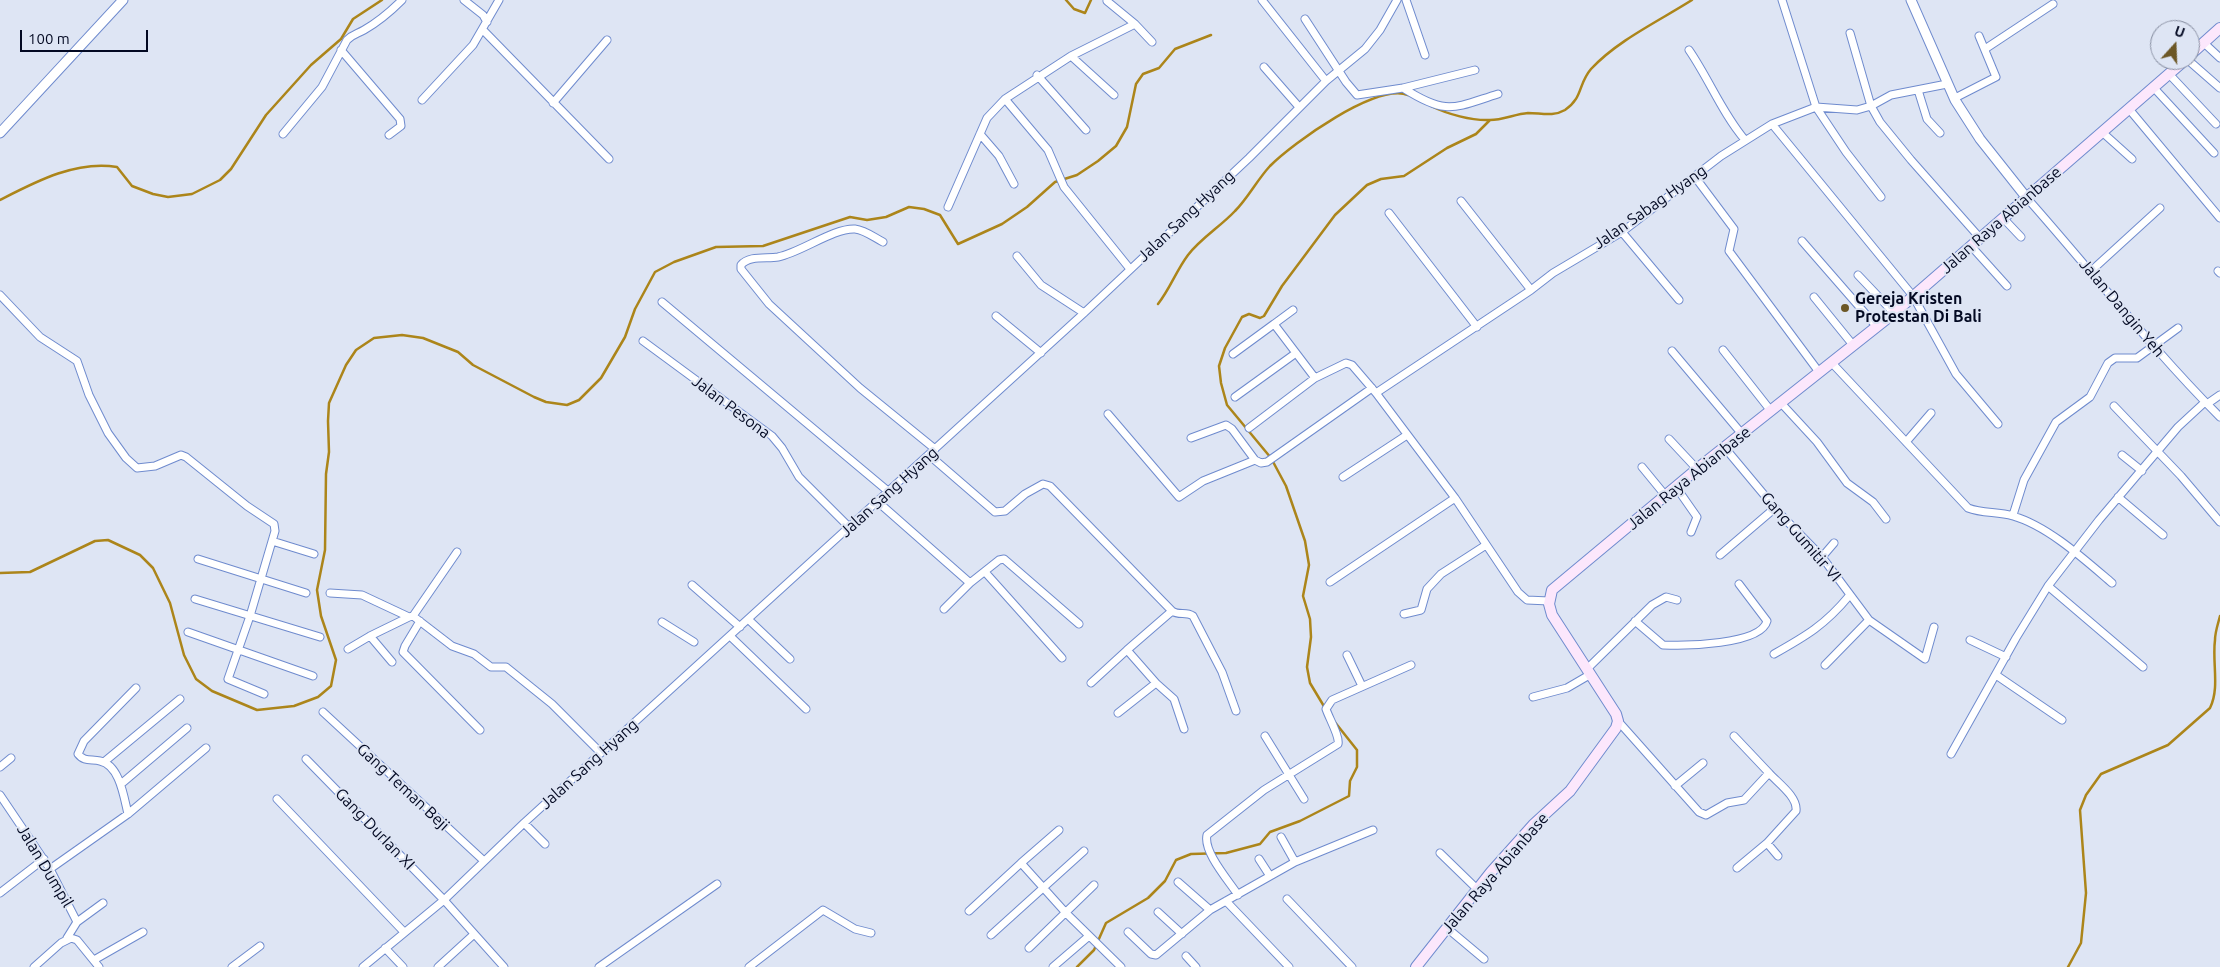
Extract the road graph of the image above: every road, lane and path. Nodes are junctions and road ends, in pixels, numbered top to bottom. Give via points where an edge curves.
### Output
1 (123, 0) edge
2 (402, 0) edge
3 (464, 0) edge
4 (499, 0) edge
5 (1262, 0) edge
6 (1397, 0) edge
7 (1406, 0) edge
8 (1782, 0) edge
9 (1910, 0) edge
10 (1107, 1) edge
11 (2053, 4) dead end
12 (1305, 19) dead end
13 (487, 22) junction
14 (1135, 24) junction
15 (2220, 28) edge
16 (483, 30) junction
17 (1850, 33) dead end
18 (1979, 36) dead end
19 (607, 40) dead end
20 (1152, 42) dead end
21 (2204, 43) junction
22 (2200, 46) edge
23 (341, 50) junction
24 (1689, 50) dead end
25 (1985, 50) junction
26 (1425, 55) dead end
27 (1071, 56) junction
28 (2220, 58) edge
29 (1264, 67) dead end
30 (1339, 70) junction
31 (1475, 70) dead end
32 (2173, 70) edge
33 (2199, 70) edge
34 (2169, 74) junction
35 (1037, 76) junction
36 (1326, 81) junction
37 (1948, 84) junction
38 (1404, 88) junction
39 (2154, 88) junction
40 (2220, 88) edge
41 (1918, 90) junction
42 (1498, 94) dead end
43 (1114, 95) dead end
44 (1954, 98) junction
45 (1005, 99) junction
46 (422, 100) dead end
47 (553, 103) junction
48 (1871, 106) junction
49 (1299, 107) junction
50 (1816, 107) junction
51 (2129, 109) junction
52 (1772, 124) junction
53 (2216, 124) dead end
54 (1086, 130) dead end
55 (2102, 132) junction
56 (1940, 133) dead end
57 (0, 134) edge
58 (283, 134) dead end
59 (980, 134) junction
60 (389, 135) dead end
61 (1745, 140) junction
62 (2214, 154) dead end
63 (609, 159) dead end
64 (2132, 159) dead end
65 (1695, 177) junction
66 (1014, 184) dead end
67 (1881, 197) dead end
68 (2026, 197) junction
69 (1461, 201) dead end
70 (948, 207) dead end
71 (2160, 208) dead end
72 (1389, 213) dead end
73 (2003, 218) junction
74 (2220, 218) edge
75 (1622, 232) junction
76 (2021, 237) dead end
77 (1980, 238) junction
78 (1802, 240) dead end
79 (883, 242) dead end
80 (1971, 246) junction
81 (1017, 256) dead end
82 (1130, 268) junction
83 (2091, 270) junction
84 (1858, 275) dead end
85 (2007, 286) dead end
86 (1531, 290) junction
87 (0, 295) edge
88 (1913, 296) junction
89 (1814, 298) dead end
90 (1679, 300) dead end
91 (662, 302) dead end
92 (1293, 310) dead end
93 (1894, 313) junction
94 (1084, 314) junction
95 (996, 316) dead end
96 (1274, 324) junction
97 (1477, 327) junction
98 (1876, 327) junction
99 (2178, 328) dead end
100 (643, 341) dead end
101 (1853, 345) junction
102 (2152, 346) junction
103 (1723, 350) dead end
104 (1672, 351) dead end
105 (1040, 353) junction
106 (1296, 353) junction
107 (1233, 354) dead end
108 (1831, 362) junction
109 (1819, 372) junction
110 (1315, 378) junction
111 (1374, 391) junction
112 (2220, 395) edge
113 (1235, 396) dead end
114 (1781, 403) junction
115 (2206, 403) junction
116 (2114, 406) dead end
117 (1772, 411) junction
118 (1931, 413) dead end
119 (1108, 414) dead end
120 (2220, 417) edge
121 (1998, 424) dead end
122 (1249, 428) dead end
123 (1742, 434) junction
124 (1407, 435) junction
125 (1191, 438) dead end
126 (1669, 439) dead end
127 (1906, 442) junction
128 (1725, 448) junction
129 (932, 452) junction
130 (2158, 453) junction
131 (2122, 455) dead end
132 (1255, 460) junction
133 (1642, 468) dead end
134 (1697, 469) junction
135 (2142, 471) junction
136 (1343, 477) dead end
137 (1676, 487) junction
138 (889, 492) junction
139 (1665, 495) junction
140 (2118, 497) junction
141 (1455, 498) junction
142 (878, 502) junction
143 (1775, 508) junction
144 (2013, 516) junction
145 (1886, 519) dead end
146 (2220, 522) edge
147 (850, 528) junction
148 (1691, 532) dead end
149 (2163, 535) dead end
150 (272, 541) junction
151 (1834, 544) dead end
152 (1486, 545) junction
153 (2074, 551) junction
154 (457, 552) dead end
155 (314, 554) dead end
156 (1720, 555) dead end
157 (1822, 557) junction
158 (198, 559) dead end
159 (985, 572) junction
160 (261, 580) junction
161 (1330, 582) dead end
162 (970, 583) junction
163 (2112, 583) dead end
164 (692, 584) dead end
165 (1739, 584) dead end
166 (2048, 586) junction
167 (306, 593) dead end
168 (330, 593) dead end
169 (1849, 596) junction
170 (195, 599) dead end
171 (1549, 600) junction
172 (1677, 600) dead end
173 (944, 609) dead end
174 (1172, 611) junction
175 (1404, 614) dead end
176 (250, 616) junction
177 (411, 617) junction
178 (748, 620) junction
179 (1869, 620) junction
180 (420, 621) junction
181 (1635, 621) junction
182 (662, 622) dead end
183 (1079, 624) dead end
184 (740, 627) junction
185 (1934, 627) dead end
186 (188, 632) dead end
187 (370, 636) junction
188 (730, 636) junction
189 (320, 637) dead end
190 (1970, 640) dead end
191 (694, 642) dead end
192 (348, 649) dead end
193 (239, 650) junction
194 (1127, 650) junction
195 (1774, 654) dead end
196 (1347, 655) dead end
197 (2006, 657) junction
198 (1062, 658) dead end
199 (790, 659) dead end
200 (392, 662) dead end
201 (1411, 665) dead end
202 (1825, 665) dead end
203 (2143, 667) dead end
204 (1589, 671) junction
205 (1996, 675) junction
206 (313, 676) dead end
207 (1090, 683) dead end
208 (1156, 683) junction
209 (1362, 686) junction
210 (136, 688) dead end
211 (264, 694) dead end
212 (1533, 698) dead end
213 (180, 699) dead end
214 (806, 709) dead end
215 (1236, 711) dead end
216 (323, 712) dead end
217 (1118, 713) dead end
218 (2062, 720) dead end
219 (1618, 721) junction
220 (187, 728) dead end
221 (1184, 729) dead end
222 (480, 730) dead end
223 (1265, 736) dead end
224 (1734, 736) dead end
225 (206, 748) dead end
226 (601, 753) junction
227 (1951, 754) dead end
228 (11, 758) dead end
229 (306, 759) dead end
230 (104, 762) junction
231 (1702, 763) dead end
232 (0, 766) edge
233 (1769, 773) junction
234 (1290, 775) junction
235 (121, 784) junction
236 (1676, 786) junction
237 (0, 795) edge
238 (1304, 798) dead end
239 (277, 799) dead end
240 (128, 814) junction
241 (524, 823) junction
242 (1059, 830) dead end
243 (1373, 830) dead end
244 (1281, 837) dead end
245 (1767, 843) junction
246 (545, 844) dead end
247 (1084, 851) dead end
248 (1440, 853) dead end
249 (1778, 856) dead end
250 (44, 859) junction
251 (1259, 859) dead end
252 (484, 862) junction
253 (1295, 862) junction
254 (1021, 863) junction
255 (1737, 868) dead end
256 (50, 869) junction
257 (1270, 876) junction
258 (1178, 882) dead end
259 (717, 884) dead end
260 (1094, 885) dead end
261 (1043, 888) junction
262 (1477, 889) junction
263 (0, 893) edge
264 (1238, 895) junction
265 (1287, 899) dead end
266 (444, 900) junction
267 (1226, 901) junction
268 (103, 903) dead end
269 (1210, 910) junction
270 (969, 911) dead end
271 (1158, 912) dead end
272 (1066, 913) junction
273 (77, 922) junction
274 (1447, 928) junction
275 (142, 932) dead end
276 (404, 932) junction
277 (1128, 932) dead end
278 (871, 933) dead end
279 (1182, 934) junction
280 (991, 935) dead end
281 (472, 936) dead end
282 (1090, 937) junction
283 (67, 938) junction
284 (260, 946) dead end
285 (385, 948) junction
286 (1029, 948) dead end
287 (1186, 956) dead end
288 (1484, 959) dead end
289 (94, 960) junction
290 (500, 965) edge
291 (34, 967) edge
292 (100, 967) edge
293 (232, 967) edge
294 (363, 967) edge
295 (404, 967) edge
296 (438, 967) edge
297 (599, 967) edge
298 (749, 967) edge
299 (1053, 967) edge
300 (1120, 967) edge
301 (1196, 967) edge
302 (1289, 967) edge
303 (1352, 967) edge
304 (1416, 967) edge

1 - 57 street
2 - 23 street via 363,30 353,33
3 - 13 street
4 - 13 street
5 - 36 street
6 - 30 street, Jalan Sang Hyang via 1372,40
7 - 26 street
8 - 50 street
9 - 37 street
10 - 14 street
11 - 25 street
12 - 30 street
13 - 16 street
14 - 20 street
14 - 27 street
15 - 21 main road
16 - 46 street
16 - 47 street
17 - 48 street
18 - 25 street
19 - 47 street
21 - 22 main road
21 - 28 street
23 - 58 street via 322,87
23 - 60 street via 400,119 401,126
24 - 61 street via 1707,76 1722,110
25 - 44 street via 1996,77
27 - 35 street
27 - 43 street
29 - 49 street
30 - 36 street, Jalan Sang Hyang
30 - 38 street via 1357,95
31 - 38 street
32 - 34 main road, Jalan Raya Abianbase
33 - 40 street
34 - 39 main road, Jalan Raya Abianbase
34 - 53 street
35 - 45 street
35 - 54 street
36 - 49 street, Jalan Sang Hyang
37 - 41 street, Jalan Sabag Hyang
37 - 44 street
38 - 42 street via 1424,102 1454,108
39 - 51 main road, Jalan Raya Abianbase
39 - 62 street
41 - 48 street, Jalan Sabag Hyang via 1891,95
41 - 56 street via 1927,119
44 - 68 street via 1980,139
45 - 59 street via 992,111
45 - 82 street via 1048,150 1064,187
47 - 63 street
48 - 50 street, Jalan Sabag Hyang via 1857,110
48 - 77 street via 1893,140
49 - 82 street, Jalan Sang Hyang
50 - 52 street, Jalan Sabag Hyang
50 - 67 street
51 - 55 main road, Jalan Raya Abianbase
51 - 74 street
52 - 61 street, Jalan Sabag Hyang
52 - 88 street
55 - 64 street
55 - 68 main road, Jalan Raya Abianbase
59 - 66 street via 999,156
59 - 70 street
61 - 65 street, Jalan Sabag Hyang
65 - 75 street, Jalan Sabag Hyang
65 - 109 street via 1734,229 1729,251
68 - 73 main road, Jalan Raya Abianbase
68 - 83 street, Jalan Dangin Yeh
69 - 86 street
71 - 83 street
72 - 97 street
73 - 76 street
73 - 77 main road, Jalan Raya Abianbase
75 - 86 street, Jalan Sabag Hyang via 1553,273
75 - 90 street
77 - 80 main road, Jalan Raya Abianbase
78 - 98 street
79 - 129 street via 853,229 829,235 803,249 778,257 748,260 741,269 769,304
80 - 85 street
80 - 88 main road, Jalan Raya Abianbase
81 - 94 street via 1041,285
82 - 94 street, Jalan Sang Hyang
83 - 102 street, Jalan Dangin Yeh
84 - 93 street
86 - 97 street, Jalan Sabag Hyang
87 - 150 street via 40,336 77,362 108,433 137,468 155,466 181,455 191,459 246,506 272,521 275,527
88 - 93 main road, Jalan Raya Abianbase
88 - 121 street via 1956,374
89 - 101 street
91 - 138 street
92 - 96 street
93 - 98 main road, Jalan Raya Abianbase
94 - 105 street, Jalan Sang Hyang
95 - 105 street
96 - 106 street
96 - 107 street
97 - 111 street, Jalan Sabag Hyang
98 - 101 main road, Jalan Raya Abianbase
99 - 102 street
100 - 147 street, Jalan Pesona via 772,436 799,477
101 - 108 main road, Jalan Raya Abianbase
102 - 115 street, Jalan Dangin Yeh
102 - 144 street via 2138,358 2115,358 2108,363 2090,397 2056,422 2024,480
103 - 117 street
104 - 123 street
105 - 129 street, Jalan Sang Hyang
106 - 110 street
106 - 113 street
108 - 109 main road, Jalan Raya Abianbase
108 - 127 street
109 - 114 main road, Jalan Raya Abianbase
110 - 111 street via 1348,364
110 - 122 street
111 - 124 street
111 - 132 street, Jalan Sabag Hyang via 1267,462
112 - 115 street
114 - 117 main road, Jalan Raya Abianbase
114 - 145 street via 1847,483 1873,502
115 - 120 street, Jalan Dangin Yeh
115 - 130 street via 2178,427
116 - 130 street
117 - 123 main road, Jalan Raya Abianbase
118 - 127 street
119 - 132 street, Jalan Sabag Hyang via 1179,497 1203,481
123 - 128 main road, Jalan Raya Abianbase
124 - 136 street
124 - 141 street
125 - 132 street via 1226,424
126 - 134 street
127 - 144 street via 1968,508
128 - 134 main road, Jalan Raya Abianbase
128 - 143 street, Gang Gumitir VI
129 - 138 street, Jalan Sang Hyang
129 - 174 street via 995,512 1005,511 1043,484 1050,486
130 - 135 street
130 - 146 street
131 - 135 street
133 - 139 street
134 - 137 main road, Jalan Raya Abianbase
135 - 140 street
137 - 139 main road, Jalan Raya Abianbase
137 - 148 street via 1697,517
138 - 142 street, Jalan Sang Hyang
139 - 171 main road, Jalan Raya Abianbase via 1564,578 1552,590
140 - 149 street
140 - 153 street
141 - 152 street
141 - 161 street
142 - 147 street, Jalan Sang Hyang
142 - 162 street
143 - 156 street
143 - 157 street, Gang Gumitir VI
144 - 153 street
147 - 178 street, Jalan Sang Hyang
150 - 155 street
150 - 160 street
151 - 157 street
152 - 171 street via 1524,598
152 - 175 street via 1441,574 1427,589 1421,610
153 - 163 street
153 - 166 street
154 - 177 street
157 - 169 street, Gang Gumitir VI
158 - 160 street
159 - 162 street
159 - 183 street via 1004,559
159 - 198 street
160 - 167 street
160 - 176 street
162 - 173 street
164 - 184 street
165 - 181 street via 1767,621 1744,638 1713,644 1663,645
166 - 197 street
166 - 203 street
168 - 177 street via 362,595
169 - 179 street, Gang Gumitir VI
169 - 195 street via 1818,628
170 - 176 street
171 - 204 main road via 1552,614
172 - 181 street via 1666,597 1660,600
174 - 194 street
174 - 215 street via 1178,615 1193,616 1222,672
176 - 189 street
176 - 193 street
177 - 180 street
177 - 187 street
178 - 184 street, Jalan Sang Hyang
178 - 199 street
179 - 185 street, Gang Gumitir VI via 1925,659
179 - 202 street
180 - 222 street via 404,652
180 - 226 street via 452,646 474,654 491,667 506,667 552,704
181 - 204 street
182 - 191 street
184 - 188 street, Jalan Sang Hyang
186 - 193 street
187 - 192 street
187 - 200 street
188 - 214 street
188 - 226 street, Jalan Sang Hyang
190 - 197 street
193 - 206 street
193 - 211 street via 228,681
194 - 207 street
194 - 208 street
196 - 209 street
197 - 205 street
201 - 209 street
204 - 212 street via 1567,688
204 - 219 main road
205 - 218 street
205 - 227 street
208 - 217 street
208 - 221 street via 1174,699
209 - 234 street via 1332,700 1326,709 1339,738 1338,744
210 - 230 street via 79,750 81,758
213 - 230 street
216 - 252 street, Gang Teman Beji
219 - 236 street
219 - 262 main road, Jalan Raya Abianbase via 1602,750 1570,791 1533,825
220 - 235 street
223 - 234 street
224 - 233 street
225 - 240 street
226 - 241 street, Jalan Sang Hyang
228 - 232 street
229 - 266 street, Gang DurIan XI
230 - 235 street
231 - 236 street
233 - 236 street via 1744,800 1727,803 1706,816 1698,812
233 - 245 street via 1797,805 1793,817
234 - 238 street
234 - 264 street via 1264,790 1206,838 1214,859
235 - 240 street
237 - 250 street, Jalan Dumpil
239 - 276 street
240 - 256 street
241 - 246 street
241 - 252 street, Jalan Sang Hyang
242 - 254 street
243 - 253 street
244 - 253 street
245 - 249 street
245 - 255 street
247 - 261 street
248 - 262 street
250 - 256 street, Jalan Dumpil
250 - 263 street
251 - 257 street
252 - 266 street, Jalan Sang Hyang
253 - 257 street
254 - 261 street
254 - 270 street
256 - 273 street, Jalan Dumpil
257 - 264 street
258 - 269 street
259 - 297 street
260 - 272 street
261 - 272 street
261 - 280 street
262 - 274 main road, Jalan Raya Abianbase
264 - 267 street
265 - 303 street
266 - 276 street, Jalan Sang Hyang
266 - 290 street, Gang DurIan XI
267 - 269 street
267 - 302 street
268 - 273 street
269 - 279 street
271 - 279 street
272 - 282 street
272 - 286 street
273 - 283 street, Jalan Dumpil
274 - 288 street
274 - 304 main road, Jalan Raya Abianbase
275 - 289 street
276 - 285 street, Jalan Sang Hyang
277 - 279 street via 1153,956
278 - 298 street via 855,929 822,910
281 - 296 street
282 - 299 street
282 - 300 street
283 - 289 street via 77,940
283 - 291 street, Jalan Dumpil
284 - 293 street
285 - 294 street, Jalan Sang Hyang
285 - 295 street
287 - 301 street
289 - 292 street

